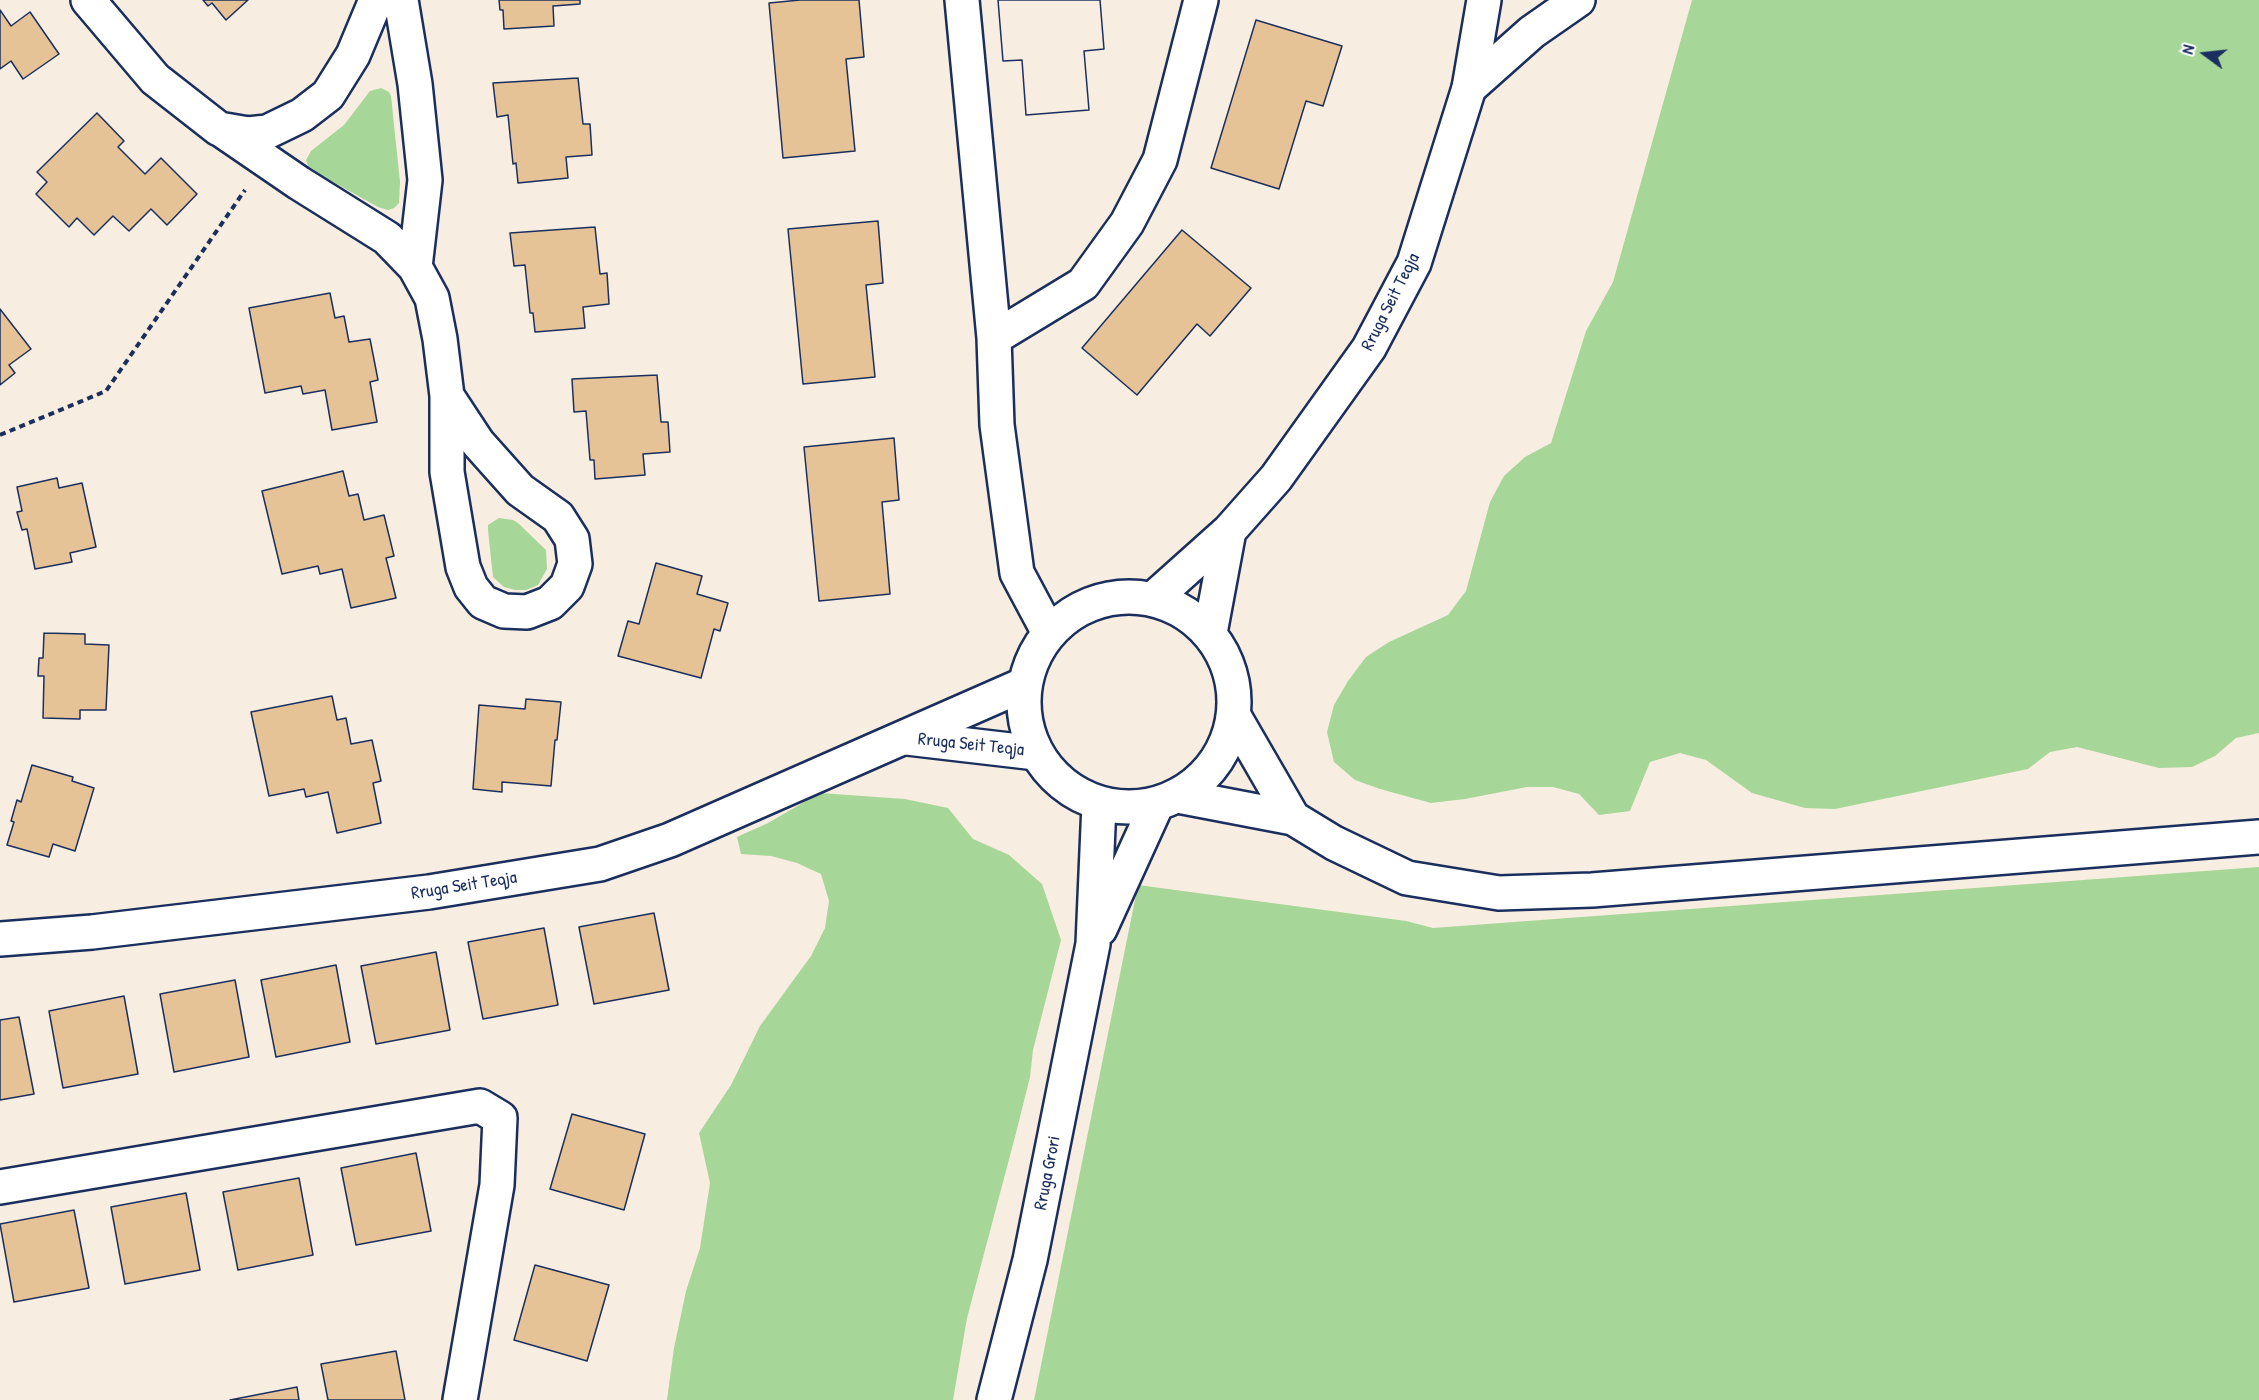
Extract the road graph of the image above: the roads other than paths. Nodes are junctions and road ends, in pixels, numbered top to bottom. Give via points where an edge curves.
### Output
1 (88, 0) edge
2 (376, 0) edge
3 (401, 0) edge
4 (963, 0) edge
5 (1201, 0) edge
6 (1484, 0) edge
7 (1578, 0) edge
8 (1469, 88) junction
9 (219, 129) junction
10 (415, 267) junction
11 (994, 338) junction
12 (447, 396) junction
13 (1229, 531) junction
14 (1153, 599) junction
15 (1049, 633) junction
16 (1210, 633) junction
17 (1025, 684) junction
18 (1234, 716) junction
19 (905, 738) junction
20 (1036, 753) junction
21 (1168, 800) junction
22 (1099, 804) junction
23 (1293, 818) junction
24 (2259, 837) edge
25 (0, 939) edge
26 (1093, 944) junction
27 (0, 1187) edge
28 (460, 1400) edge
29 (994, 1400) edge

1 - 9 street via 155,78
2 - 9 street via 353,55 328,95 302,115 267,132 248,134
3 - 10 street via 425,180
4 - 11 street
5 - 11 street via 1160,160 1127,223 1083,284
6 - 8 street, Rruga Seit Teqja
7 - 8 street via 1532,32
8 - 13 street, Rruga Seit Teqja via 1414,263 1369,348 1276,478
9 - 10 street via 387,238
10 - 12 street via 432,298
11 - 15 street via 997,425 1017,573
12 - 12 street via 447,472 471,587 483,602 504,611 527,612 550,603 567,586 575,564 572,539 558,517 520,490 478,443
13 - 14 street, Rruga Seit Teqja
13 - 16 street
14 - 15 street via 1124,597 1096,602
14 - 16 street via 1184,612
15 - 17 street
16 - 18 street via 1225,658 1234,687
17 - 19 street, Rruga Seit Teqja
17 - 20 street via 1025,719
18 - 21 street via 1216,763
18 - 23 street
19 - 20 street, Rruga Seit Teqja
19 - 25 street, Rruga Seit Teqja via 670,840 600,864 429,892 92,932
20 - 22 street via 1053,775 1074,792
21 - 22 street via 1128,808
21 - 23 street
21 - 26 street, Rruga Grori
22 - 26 street, Rruga Grori
23 - 24 street via 1334,843 1407,878 1499,893 1592,890
26 - 29 street, Rruga Grori via 1030,1260
27 - 28 street via 480,1106 500,1118 497,1185

